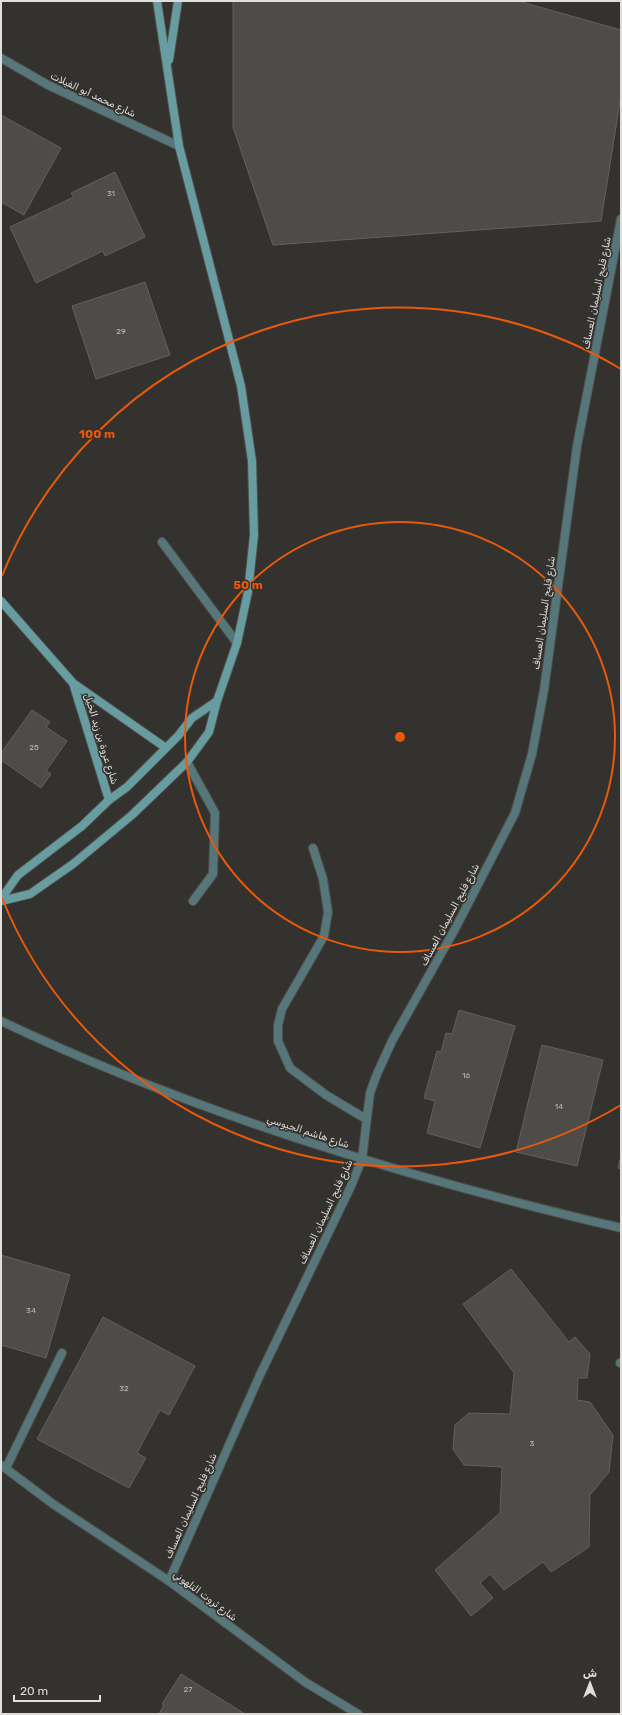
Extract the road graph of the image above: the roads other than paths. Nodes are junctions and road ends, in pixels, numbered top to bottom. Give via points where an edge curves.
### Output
1 (157, 1) edge
2 (178, 1) edge
3 (1, 58) edge
4 (168, 68) junction
5 (179, 146) junction
6 (621, 219) edge
7 (162, 542) dead end
8 (1, 600) edge
9 (237, 643) junction
10 (73, 683) junction
11 (217, 701) junction
12 (166, 748) junction
13 (187, 762) junction
14 (109, 800) junction
15 (312, 848) dead end
16 (1, 900) edge
17 (193, 901) dead end
18 (1, 1021) edge
19 (366, 1119) junction
20 (362, 1159) junction
21 (621, 1228) edge
22 (62, 1353) dead end
23 (3, 1467) edge
24 (169, 1581) junction
25 (358, 1714) edge

1 - 4 street
2 - 4 street
3 - 5 street, شارع محمد أبو الفيلات via 48,85
4 - 5 street
5 - 9 street via 241,386 252,461 254,535 248,592
6 - 19 street, شارع فليح السليمان العساف via 577,446 544,690 532,754 515,813 377,1074 370,1093
7 - 9 street
8 - 10 street, شارع عروة بن زيد الخيل
9 - 11 street
10 - 12 street, شارع عروة بن زيد الخيل
10 - 14 street, شارع عروة بن زيد الخيل
11 - 12 street via 192,718
11 - 13 street via 209,732
12 - 14 street via 128,787
13 - 16 street via 132,815 73,864 30,894
13 - 17 street via 215,813 213,874
14 - 16 street via 82,826 18,875
15 - 19 street via 324,879 328,912 324,936 282,1009 278,1041 290,1068 326,1096
18 - 20 street, شارع هاشم الجيوسي via 172,1096
19 - 20 street, شارع فليح السليمان العساف
20 - 21 street, شارع هاشم الجيوسي via 534,1207
20 - 24 street, شارع فليح السليمان العساف via 352,1186 259,1377
22 - 23 street
23 - 24 street, شارع ثروت التلهوني via 53,1504
24 - 25 street, شارع ثروت التلهوني via 305,1682

